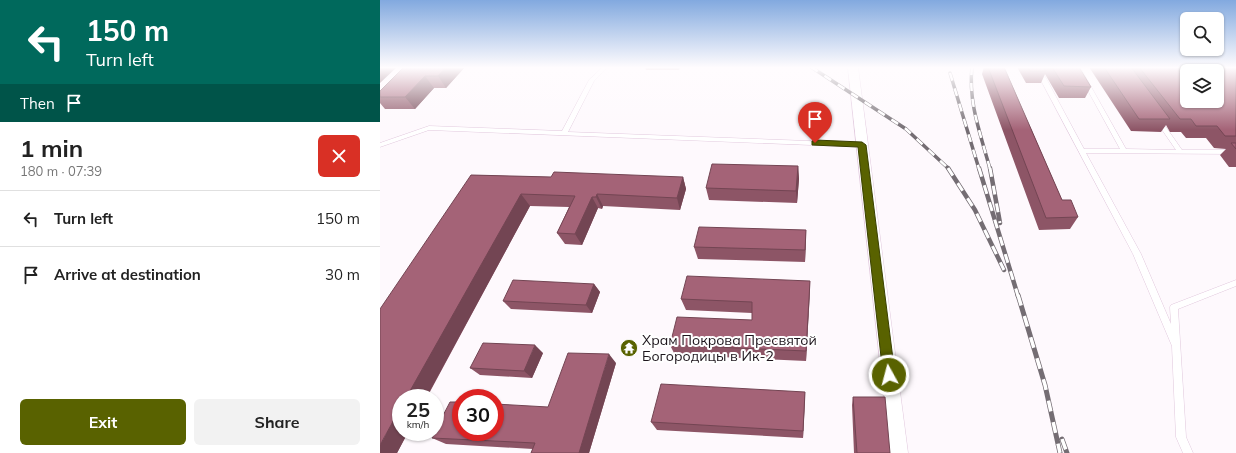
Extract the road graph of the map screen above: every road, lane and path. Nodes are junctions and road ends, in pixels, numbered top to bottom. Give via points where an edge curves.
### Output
1 (588, 88) edge
2 (855, 88) edge
3 (1047, 88) edge
4 (1089, 88) edge
5 (1155, 115) edge
6 (564, 133) junction
7 (380, 145) edge
8 (862, 145) junction
9 (1082, 152) junction
10 (1125, 152) junction
11 (1182, 152) junction
12 (1236, 152) edge
13 (1236, 283) edge
14 (1176, 346) junction
15 (899, 453) edge
16 (1188, 453) edge

1 - 6 lane
2 - 8 street
3 - 9 lane
4 - 10 lane
5 - 11 lane
6 - 7 lane via 429,128
6 - 8 lane
8 - 15 street
9 - 10 lane
9 - 14 lane via 1137,254
10 - 11 lane
11 - 12 lane
13 - 14 lane via 1174,308
14 - 16 lane via 1181,437

